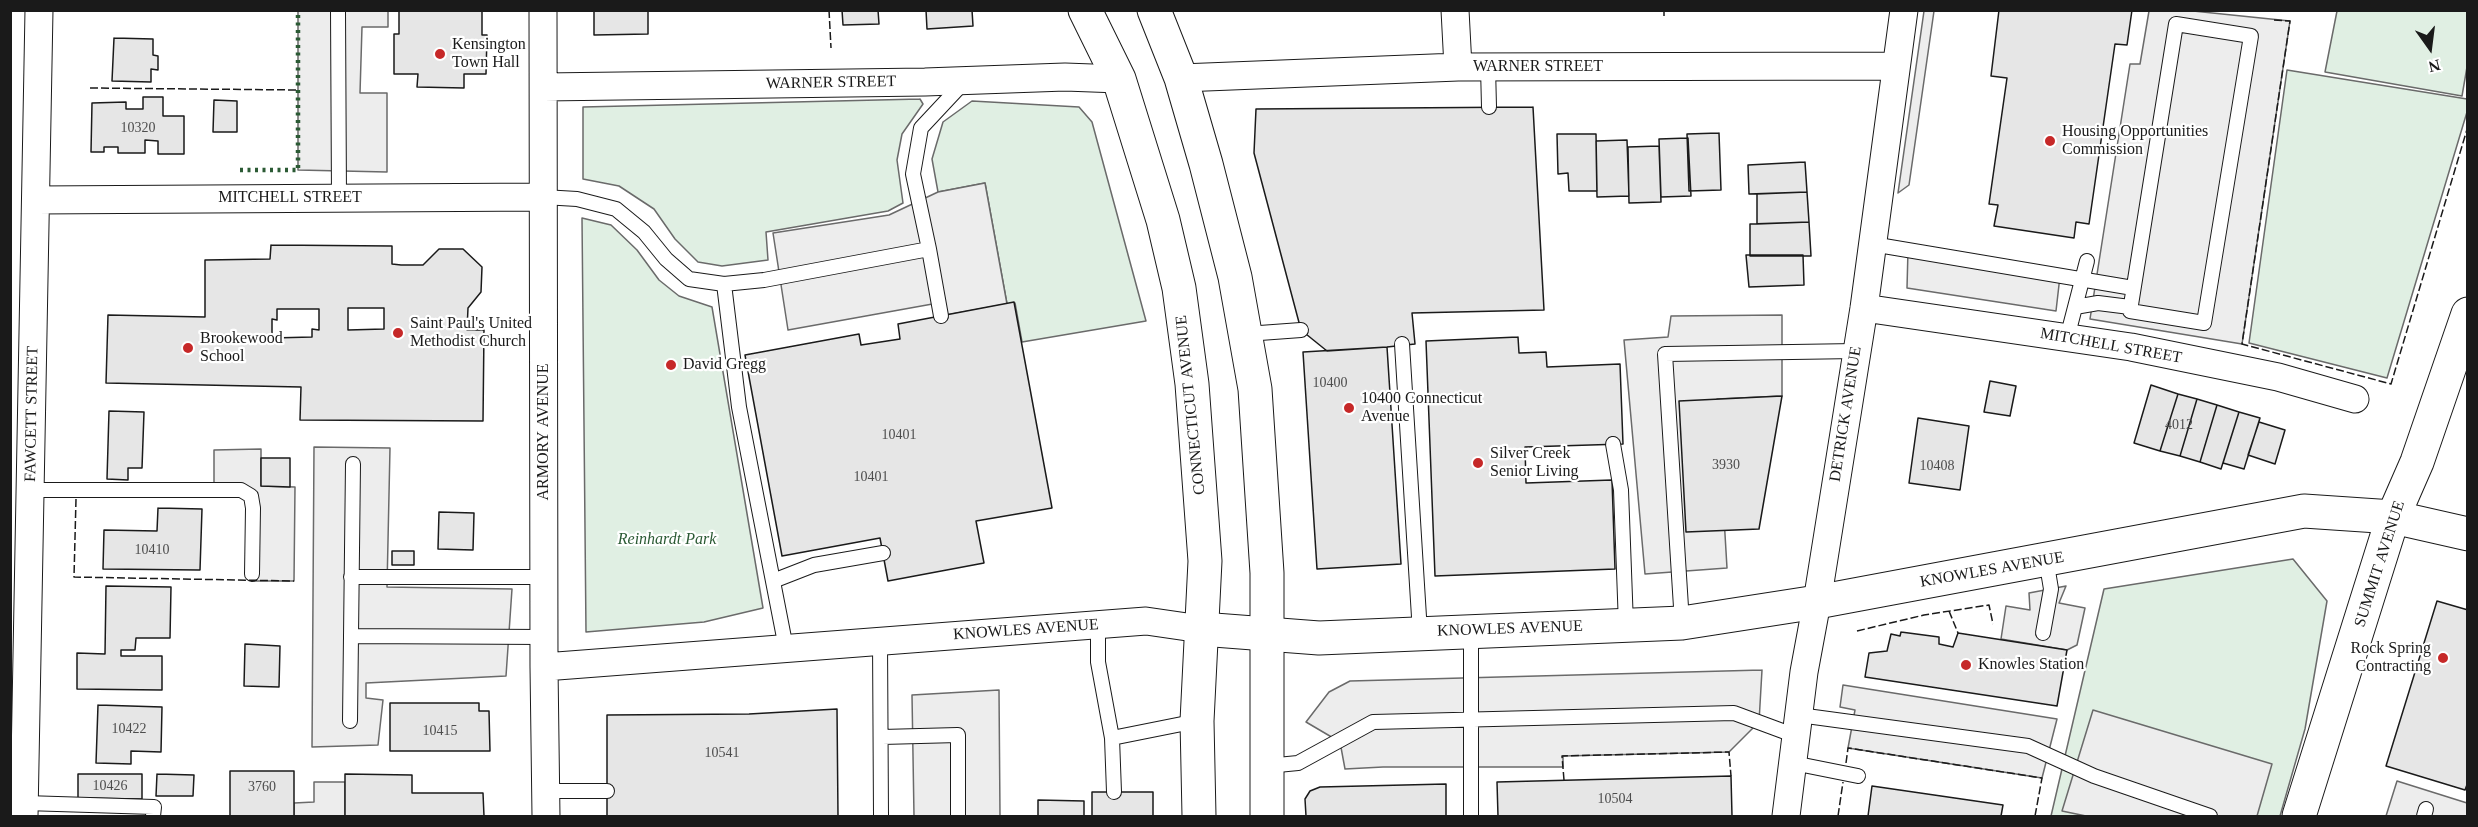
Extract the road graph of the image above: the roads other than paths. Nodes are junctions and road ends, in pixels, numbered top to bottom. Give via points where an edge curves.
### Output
1 (39, 10) edge
2 (338, 10) edge
3 (543, 10) edge
4 (1085, 10) edge
5 (1154, 10) edge
6 (1455, 10) edge
7 (1905, 10) edge
8 (1895, 66) junction
9 (1458, 67) junction
10 (1488, 67) junction
11 (1181, 78) junction
12 (1119, 79) junction
13 (965, 81) junction
14 (544, 87) junction
15 (1489, 107) dead end
16 (543, 197) junction
17 (339, 198) junction
18 (36, 200) junction
19 (1872, 244) junction
20 (929, 249) junction
21 (2086, 261) dead end
22 (2082, 279) junction
23 (724, 284) junction
24 (2133, 288) junction
25 (2075, 307) junction
26 (2130, 307) junction
27 (1864, 308) junction
28 (2468, 314) edge
29 (941, 316) dead end
30 (1301, 330) dead end
31 (1246, 334) junction
32 (2067, 338) junction
33 (1402, 344) dead end
34 (1856, 351) junction
35 (2355, 399) dead end
36 (1613, 444) dead end
37 (353, 464) dead end
38 (31, 490) junction
39 (2393, 518) junction
40 (2468, 534) edge
41 (883, 553) dead end
42 (2046, 559) junction
43 (252, 574) dead end
44 (351, 577) junction
45 (544, 577) junction
46 (772, 581) junction
47 (1817, 602) junction
48 (1682, 623) junction
49 (1098, 625) junction
50 (1626, 625) junction
51 (1201, 628) junction
52 (19, 629) edge
53 (1471, 631) junction
54 (1268, 633) junction
55 (1420, 633) junction
56 (2043, 633) dead end
57 (351, 636) junction
58 (544, 637) junction
59 (880, 641) junction
60 (786, 648) junction
61 (544, 667) junction
62 (1471, 720) junction
63 (350, 721) dead end
64 (1197, 721) junction
65 (1797, 726) junction
66 (882, 737) junction
67 (1112, 738) junction
68 (18, 749) edge
69 (1793, 764) junction
70 (1267, 766) junction
71 (1858, 776) dead end
72 (607, 791) dead end
73 (1114, 792) dead end
74 (546, 804) edge
75 (24, 810) edge
76 (153, 816) edge
77 (881, 816) edge
78 (958, 816) edge
79 (1199, 816) edge
80 (1267, 816) edge
81 (1471, 816) edge
82 (1786, 816) edge
83 (2210, 816) edge
84 (2299, 816) edge

1 - 18 street, FAWCETT STREET
2 - 17 lane
3 - 14 street, ARMORY AVENUE
4 - 12 main road, CONNECTICUT AVENUE
5 - 11 main road
6 - 9 street
7 - 8 street, DETRICK AVENUE
8 - 10 street, WARNER STREET
8 - 19 street, DETRICK AVENUE
9 - 10 street, WARNER STREET
9 - 11 street, WARNER STREET
10 - 15 lane
11 - 31 main road via 1232,266
12 - 13 street, WARNER STREET
12 - 51 main road, CONNECTICUT AVENUE via 1163,220 1179,288 1192,384 1205,561
13 - 14 street, WARNER STREET
13 - 20 lane via 921,128 913,174
14 - 16 street, ARMORY AVENUE
16 - 17 street, MITCHELL STREET
16 - 23 lane via 616,209 689,279
16 - 45 street, ARMORY AVENUE
17 - 18 street, MITCHELL STREET
18 - 38 street, FAWCETT STREET
19 - 22 lane
19 - 27 street, DETRICK AVENUE
20 - 23 lane
20 - 29 lane
21 - 22 lane
22 - 24 lane
22 - 25 lane
23 - 46 lane via 739,407
24 - 26 lane
24 - 26 lane via 2176,24 2251,36 2204,323 2130,311
25 - 26 lane via 2098,303
25 - 32 lane
27 - 32 street, MITCHELL STREET
27 - 34 street, DETRICK AVENUE
28 - 39 main road, SUMMIT AVENUE via 2417,462
30 - 31 lane
31 - 54 main road via 1255,389
32 - 35 street, MITCHELL STREET via 2262,374
33 - 55 lane
34 - 47 street, DETRICK AVENUE
34 - 48 lane via 1665,354
36 - 50 lane via 1621,490
37 - 44 lane
38 - 43 lane via 241,489 251,496 253,508
38 - 52 street, FAWCETT STREET
39 - 40 main road, KNOWLES AVENUE
39 - 42 main road, KNOWLES AVENUE via 2304,511
39 - 84 main road, SUMMIT AVENUE
41 - 46 lane via 814,565
42 - 47 main road, KNOWLES AVENUE
42 - 56 lane via 2051,590
44 - 45 lane
44 - 57 lane
45 - 58 street, ARMORY AVENUE
46 - 60 lane
47 - 48 main road, KNOWLES AVENUE
47 - 65 street, DETRICK AVENUE
48 - 50 main road, KNOWLES AVENUE
49 - 51 street, KNOWLES AVENUE via 1146,621
49 - 59 street, KNOWLES AVENUE
49 - 67 lane via 1098,662
50 - 53 main road, KNOWLES AVENUE
51 - 54 main road, KNOWLES AVENUE
51 - 64 main road, CONNECTICUT AVENUE
52 - 68 street, FAWCETT STREET
53 - 55 main road, KNOWLES AVENUE
53 - 62 lane
54 - 55 main road, KNOWLES AVENUE via 1319,638
54 - 70 main road
57 - 58 lane
57 - 63 lane
58 - 61 street, ARMORY AVENUE
59 - 60 street, KNOWLES AVENUE
59 - 66 lane
60 - 61 street, KNOWLES AVENUE
61 - 74 street, ARMORY AVENUE
62 - 65 lane via 1734,713
62 - 70 lane via 1373,722 1298,763
62 - 81 lane
64 - 67 lane
64 - 79 main road, CONNECTICUT AVENUE
65 - 69 street, DETRICK AVENUE
65 - 83 lane via 2028,746 2094,776
66 - 77 lane
66 - 78 lane via 958,735
67 - 73 lane
68 - 75 street, FAWCETT STREET
69 - 71 lane
69 - 82 street, DETRICK AVENUE
70 - 80 main road
72 - 74 lane
75 - 76 lane via 154,807

